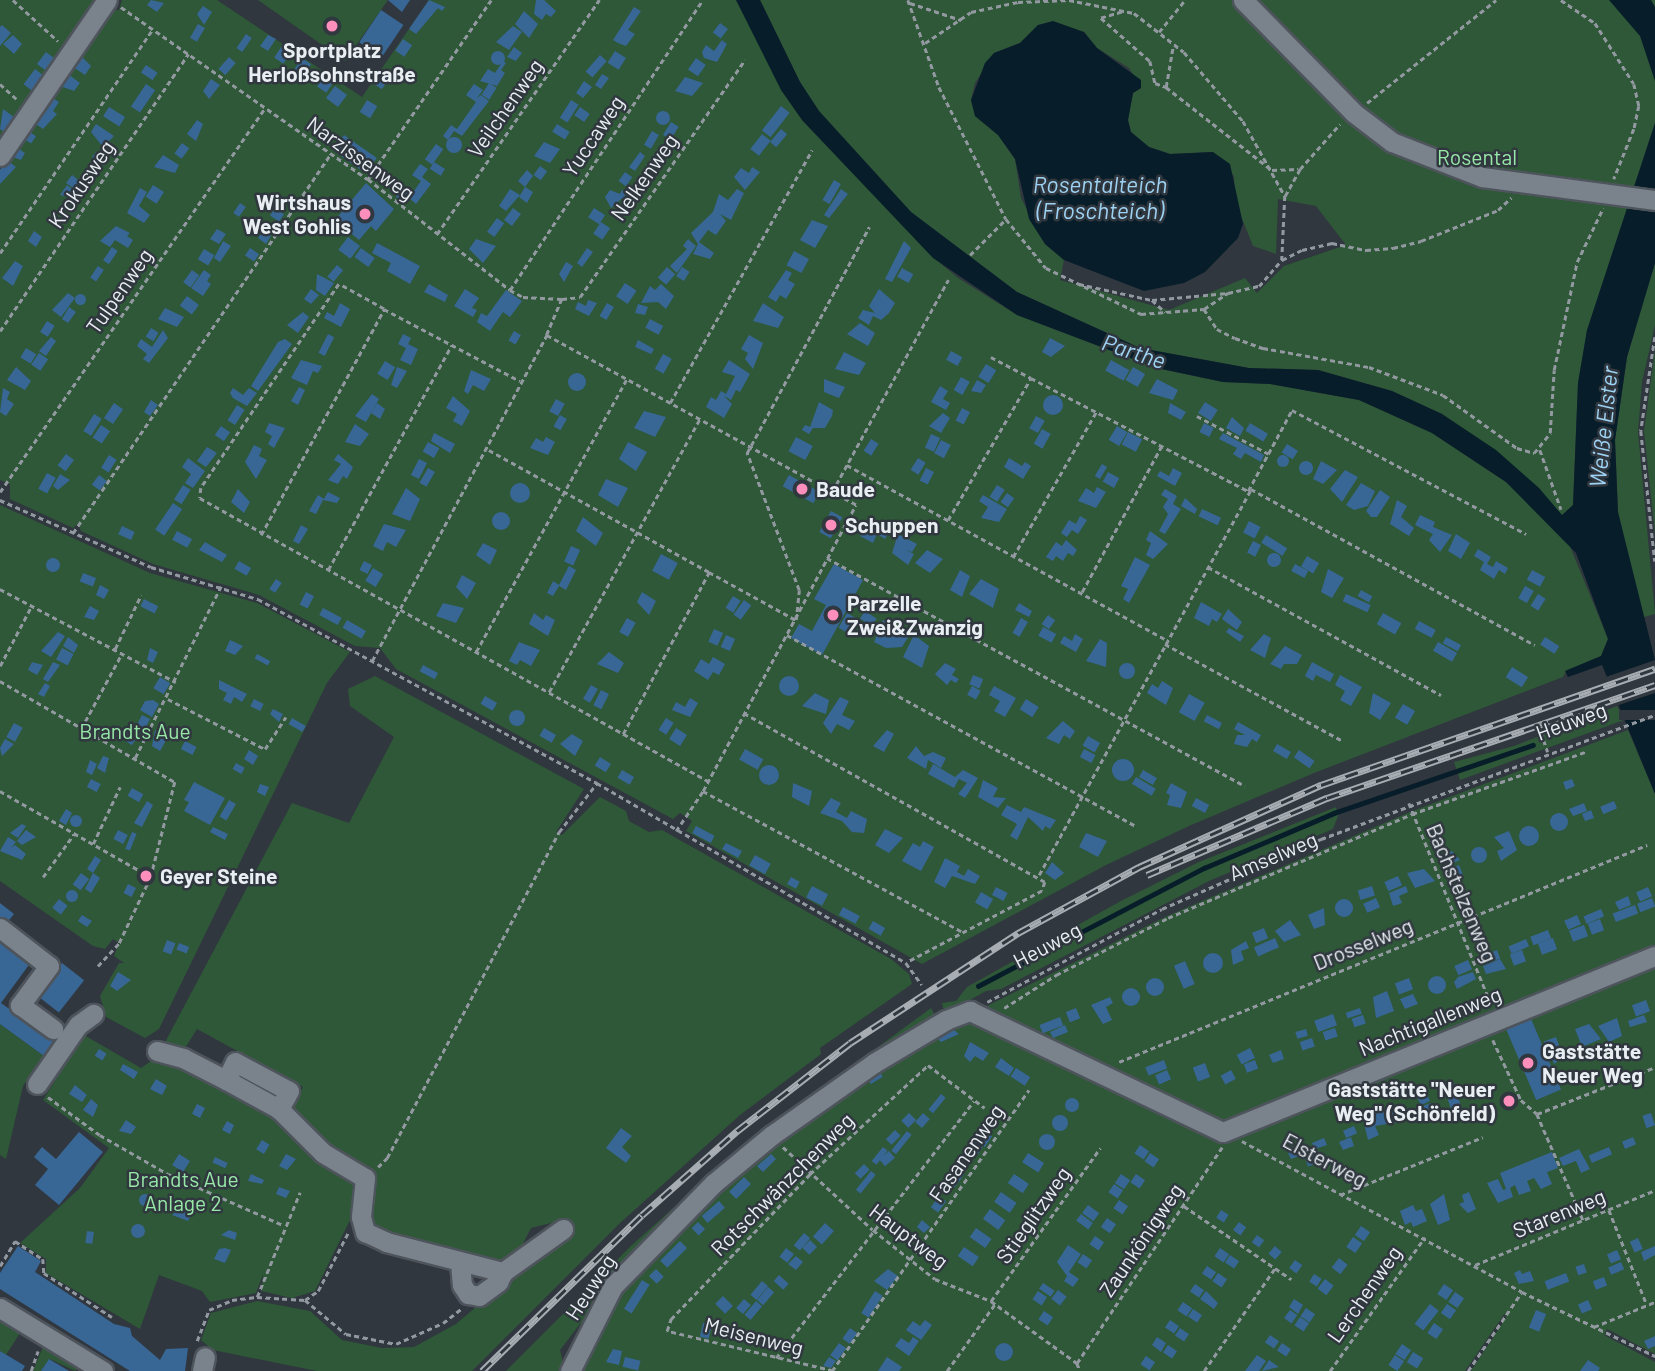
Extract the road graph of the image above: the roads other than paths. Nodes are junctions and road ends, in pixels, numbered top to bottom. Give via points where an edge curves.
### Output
1 (110, 0) edge
2 (1243, 0) edge
3 (0, 156) edge
4 (1655, 200) edge
5 (0, 928) edge
6 (1655, 956) edge
7 (93, 1014) dead end
8 (53, 1029) dead end
9 (157, 1051) dead end
10 (37, 1084) road end
11 (1228, 1134) joint
12 (563, 1228) dead end
13 (460, 1264) junction
14 (503, 1272) junction
15 (0, 1308) edge
16 (103, 1371) edge
17 (570, 1371) edge

1 - 3 street
2 - 4 street via 1354,113 1392,142 1482,177 1523,186 1615,190
5 - 8 street via 49,965 20,1005
6 - 11 street, Nachtigallenweg via 1497,1018
7 - 10 street via 78,1026
9 - 13 street via 183,1058 226,1080 235,1062 289,1091 279,1109 323,1153 365,1178 361,1217 365,1232
11 - 17 street, Heuweg via 970,1011 946,1020 874,1063 772,1135 628,1267 583,1338
12 - 14 street
13 - 14 street
13 - 14 street via 468,1294 479,1296 498,1282
15 - 16 street

